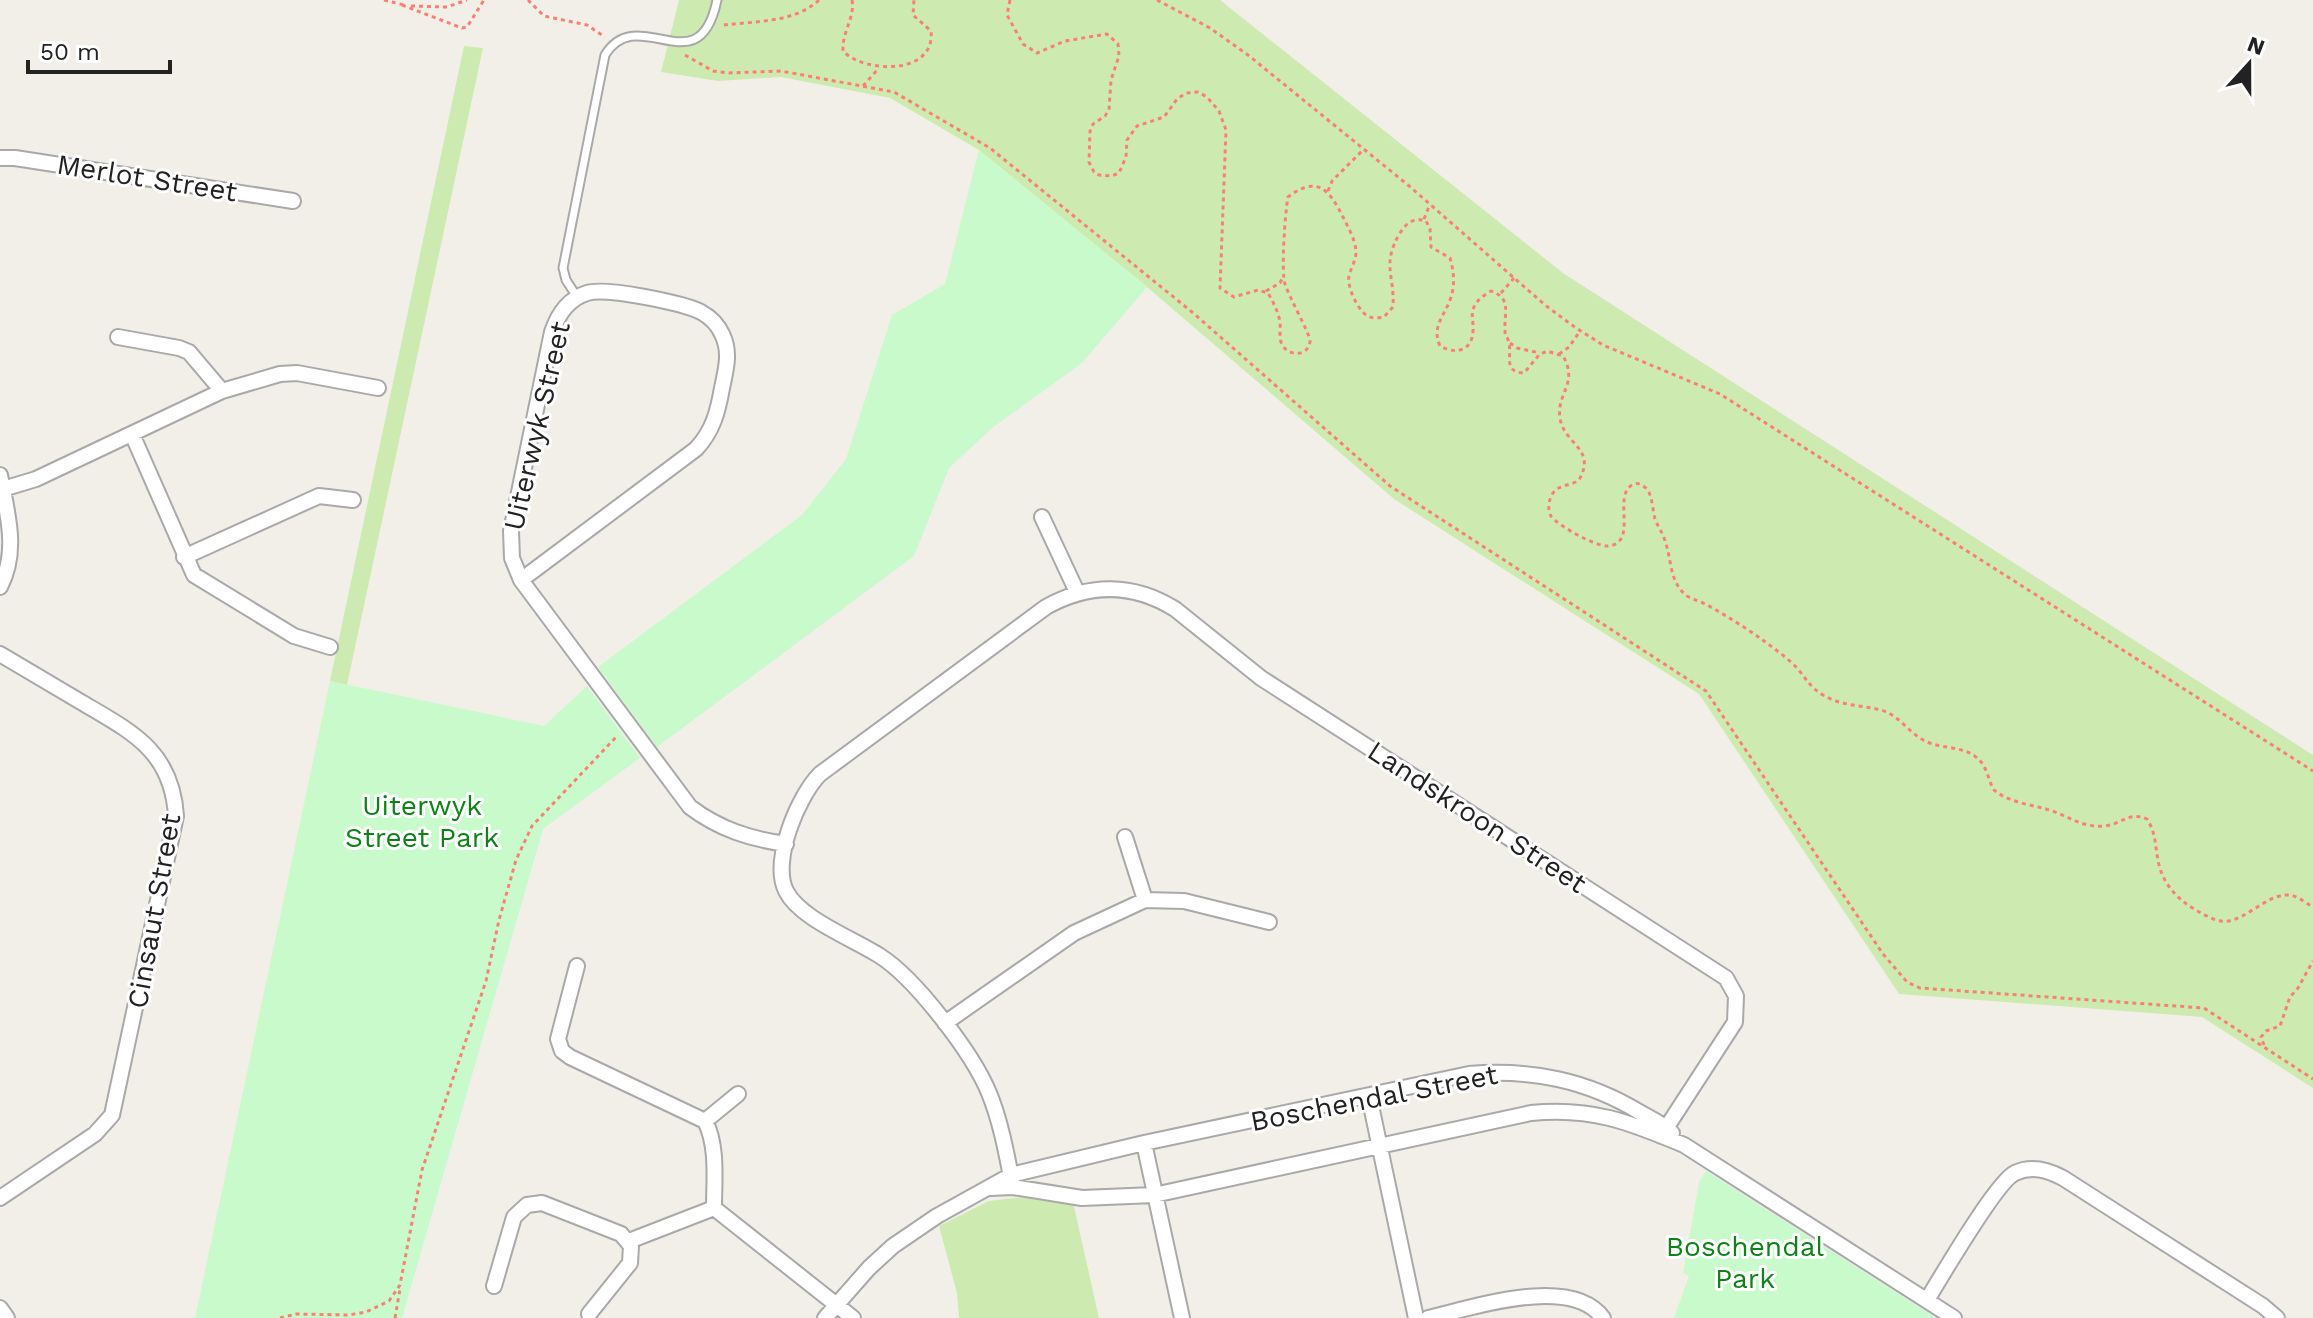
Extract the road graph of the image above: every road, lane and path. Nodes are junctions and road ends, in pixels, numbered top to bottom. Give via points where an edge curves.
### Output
1 (384, 0) edge
2 (467, 0) edge
3 (484, 0) edge
4 (528, 0) edge
5 (717, 0) edge
6 (819, 0) edge
7 (852, 0) edge
8 (914, 0) edge
9 (1010, 0) edge
10 (1157, 0) edge
11 (402, 5) junction
12 (709, 28) junction
13 (671, 41) junction
14 (613, 44) junction
15 (879, 68) junction
16 (862, 87) junction
17 (1364, 149) junction
18 (0, 158) edge
19 (1328, 192) junction
20 (293, 201) dead end
21 (1430, 204) junction
22 (1423, 220) junction
23 (1284, 274) junction
24 (1514, 278) junction
25 (1262, 291) junction
26 (1500, 295) junction
27 (577, 297) junction
28 (1580, 331) junction
29 (118, 337) dead end
30 (1507, 340) junction
31 (1544, 352) junction
32 (1559, 354) junction
33 (378, 388) dead end
34 (222, 391) junction
35 (132, 434) junction
36 (1, 482) edge
37 (353, 500) dead end
38 (1042, 517) dead end
39 (184, 557) junction
40 (521, 580) junction
41 (0, 587) edge
42 (1077, 592) junction
43 (330, 647) dead end
44 (0, 654) edge
45 (628, 724) junction
46 (2313, 771) edge
47 (1125, 837) dead end
48 (786, 844) junction
49 (1145, 900) junction
50 (2313, 907) edge
51 (1269, 922) dead end
52 (2313, 961) edge
53 (577, 966) dead end
54 (945, 1023) junction
55 (2243, 1033) junction
56 (2261, 1037) junction
57 (2266, 1048) junction
58 (2313, 1079) edge
59 (738, 1094) dead end
60 (1369, 1096) junction
61 (705, 1121) junction
62 (1664, 1132) junction
63 (1144, 1143) junction
64 (1381, 1146) junction
65 (1012, 1181) junction
66 (1154, 1195) junction
67 (0, 1198) edge
68 (714, 1208) junction
69 (629, 1241) junction
70 (400, 1285) junction
71 (494, 1286) dead end
72 (1927, 1300) junction
73 (836, 1304) junction
74 (0, 1308) edge
75 (589, 1314) dead end
76 (7, 1318) edge
77 (280, 1318) edge
78 (395, 1318) edge
79 (825, 1318) edge
80 (853, 1318) edge
81 (1182, 1318) edge
82 (1416, 1318) edge
83 (1428, 1318) edge
84 (1603, 1318) edge
85 (1954, 1318) edge
86 (2277, 1318) edge

1 - 11 path
2 - 11 path via 447,7
3 - 11 path via 462,28
4 - 14 path via 544,16 587,25
5 - 12 lane
6 - 12 path via 783,18
7 - 15 path via 843,51
8 - 15 path via 913,15 931,31 928,50 908,64
9 - 25 path via 1007,15 1023,44 1037,53 1095,35 1107,34 1118,44 1109,110 1090,131 1089,162 1099,175 1119,173 1131,133 1164,117 1186,93 1198,92 1214,104 1226,130 1218,282 1234,297
10 - 17 path via 1223,37
12 - 13 lane via 692,41
13 - 14 lane via 634,35
13 - 16 path via 713,71 781,71
14 - 27 lane via 605,55 563,268
15 - 16 path
16 - 55 path via 894,92 990,148 1192,312 1390,486 1706,691 1907,982 1920,988 2204,1008
17 - 19 path
17 - 21 path
18 - 20 street, Merlot Street
19 - 22 path via 1355,244 1349,286 1366,315 1374,318 1384,317 1393,307 1392,245 1404,226
19 - 23 path via 1311,185 1288,197
21 - 22 path
21 - 24 path
22 - 26 path via 1430,229 1431,247 1450,258 1453,267 1452,294 1436,328 1440,346 1461,352 1473,331 1475,305 1491,291
23 - 25 path via 1280,283
23 - 25 path via 1310,339 1302,353 1283,348 1280,318
24 - 26 path
24 - 28 path
26 - 30 path via 1507,310
27 - 40 street, Uiterwyk Street via 561,312 552,332 513,516 511,546
27 - 40 street, Uiterwyk Street via 609,291 700,312 722,333 727,366 714,422 696,449
28 - 32 path
28 - 46 path via 1720,394
29 - 34 street via 189,352
30 - 31 path via 1517,348
30 - 31 path via 1508,362 1517,373 1529,370
31 - 32 path
32 - 50 path via 1569,373 1560,421 1584,457 1579,480 1551,496 1548,507 1557,521 1585,541 1613,546 1625,529 1624,495 1630,486 1644,486 1675,582 1693,599 1761,639 1813,689 1853,707 1893,715 1925,742 1974,755 1993,789 2021,803 2080,824 2104,826 2130,816 2147,819 2161,875 2183,903 2220,921 2233,920 2283,895
33 - 34 street via 297,373
34 - 35 street
35 - 36 street via 36,479
35 - 39 street
36 - 41 street via 11,535
37 - 39 street via 319,496
38 - 42 street
39 - 43 street via 194,575 210,586 294,636
40 - 45 street, Uiterwyk Street
42 - 48 street, Landskroon Street via 1046,607 820,774 803,795
42 - 62 street, Landskroon Street via 1116,588 1162,601 1261,678 1726,978 1736,996 1735,1022
44 - 67 street, Cinsaut Street via 140,738 168,775 176,816 112,1115 95,1134
45 - 48 street, Uiterwyk Street via 690,807 735,833
45 - 70 path via 532,826 516,860 486,981 422,1170
47 - 49 street
48 - 54 street, Landskroon Street via 781,871 792,900 891,963
49 - 51 street via 1184,901
49 - 54 street via 1074,933
52 - 56 path via 2290,997 2280,1026
53 - 61 street via 558,1039 562,1051
54 - 65 street, Landskroon Street via 988,1090
55 - 56 path
55 - 57 path
56 - 57 path
57 - 58 path
59 - 61 street
60 - 62 street, Boschendal Street via 1469,1074 1542,1075 1603,1092
60 - 63 street, Boschendal Street
60 - 64 street
61 - 68 street via 713,1156
62 - 64 street, Boschendal Street via 1617,1118 1553,1111
62 - 72 street, Boschendal Street
63 - 65 street, Boschendal Street
63 - 66 street
64 - 66 street, Boschendal Street
64 - 82 street
65 - 66 street, Boschendal Street via 1082,1198
65 - 73 street, Boschendal Street via 954,1205 893,1246
66 - 81 street
68 - 69 street
68 - 73 street
69 - 71 street via 542,1203 527,1205 514,1217
69 - 75 street via 630,1263
70 - 77 path via 389,1301 366,1312
70 - 78 path
72 - 85 street, Boschendal Street
72 - 86 street via 2004,1181 2025,1169 2038,1169 2063,1178
73 - 79 street, Boschendal Street
73 - 80 street
74 - 76 street
83 - 84 street via 1522,1297 1569,1298

